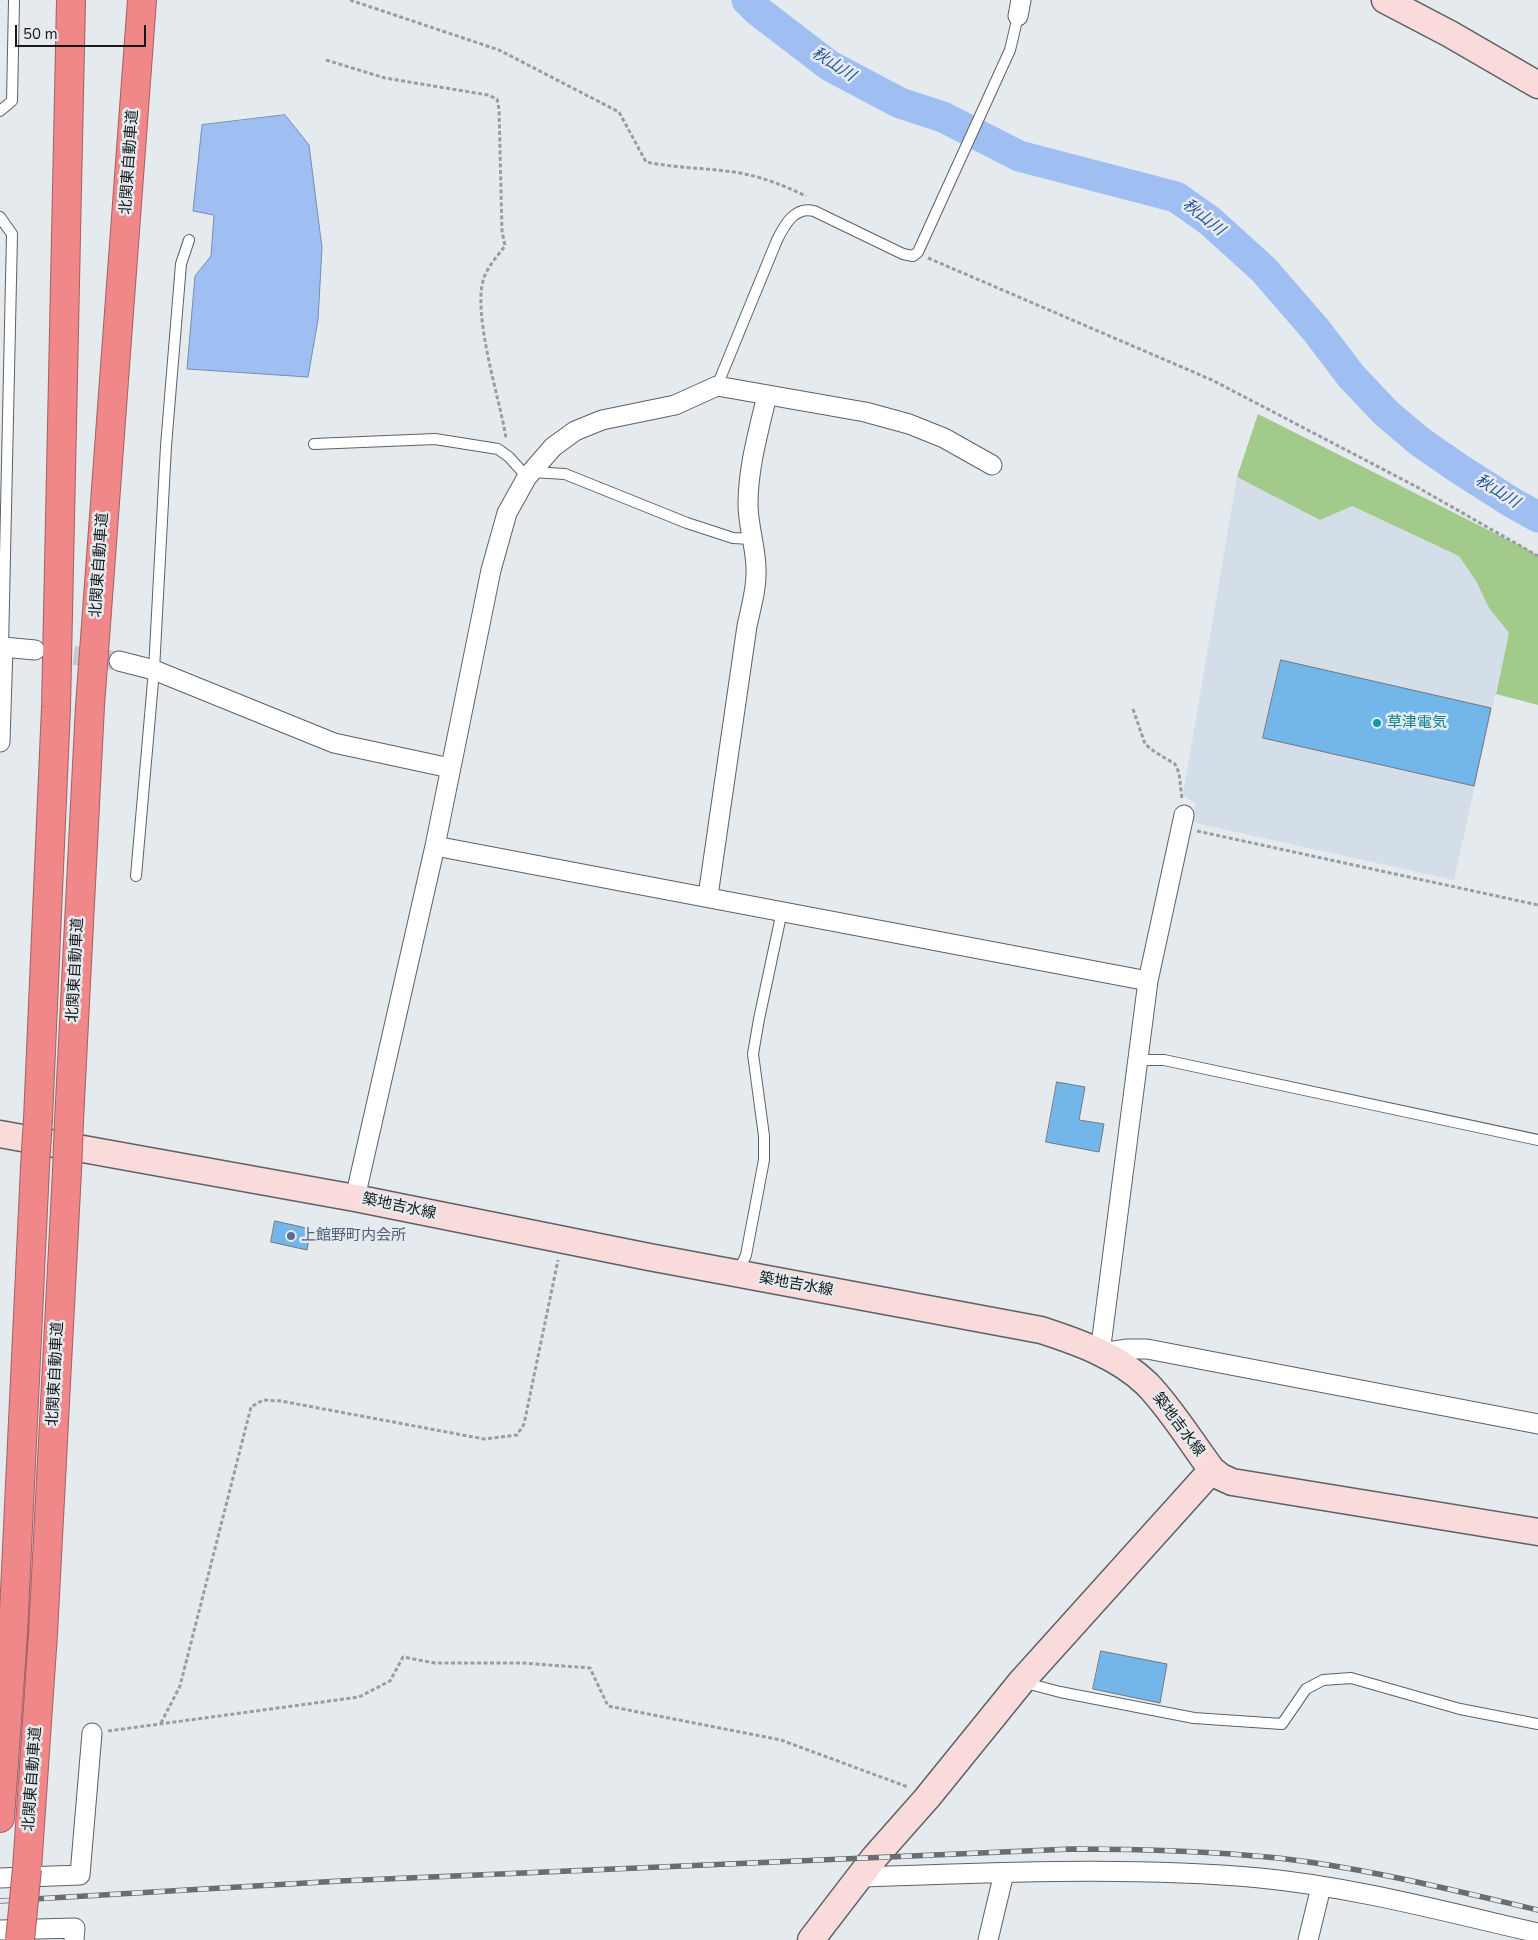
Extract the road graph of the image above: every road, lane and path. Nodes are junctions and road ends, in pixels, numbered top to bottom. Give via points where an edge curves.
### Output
1 (71, 0) edge
2 (142, 0) edge
3 (350, 0) edge
4 (1385, 0) edge
5 (14, 1) edge
6 (1020, 8) edge
7 (326, 60) dead end
8 (1538, 86) edge
9 (0, 111) edge
10 (809, 198) dead end
11 (0, 216) edge
12 (189, 240) dead end
13 (926, 258) dead end
14 (717, 386) junction
15 (767, 395) junction
16 (314, 444) dead end
17 (509, 457) junction
18 (992, 465) dead end
19 (529, 474) junction
20 (751, 539) junction
21 (1538, 556) edge
22 (35, 650) tunnel mouth
23 (2, 660) edge
24 (119, 661) tunnel mouth
25 (154, 670) junction
26 (1133, 709) dead end
27 (0, 742) edge
28 (450, 768) junction
29 (1182, 821) junction
30 (435, 846) junction
31 (136, 876) dead end
32 (708, 896) junction
33 (1538, 906) edge
34 (782, 911) junction
35 (1148, 981) junction
36 (1137, 1060) junction
37 (0, 1134) edge
38 (1538, 1140) edge
39 (355, 1198) junction
40 (562, 1240) junction
41 (738, 1274) junction
42 (1100, 1353) junction
43 (1538, 1424) edge
44 (1212, 1470) junction
45 (1538, 1532) edge
46 (1021, 1682) junction
47 (161, 1723) junction
48 (1538, 1724) edge
49 (92, 1733) joint
50 (926, 1798) junction
51 (0, 1818) edge
52 (1004, 1873) junction
53 (860, 1877) junction
54 (0, 1878) edge
55 (1321, 1887) junction
56 (0, 1930) edge
57 (1538, 1933) edge
58 (993, 1939) edge
59 (20, 1940) edge
60 (74, 1940) edge
61 (811, 1940) edge
62 (1308, 1940) edge

1 - 51 highway, 北関東自動車道, bridge via 56,707 13,1633
2 - 59 highway, 北関東自動車道, bridge via 90,706 44,1615
3 - 10 path via 499,50 619,112 646,162 752,176
4 - 8 main road
5 - 9 lane via 12,101
6 - 14 lane via 1010,50 918,252 913,256 903,254 814,211 800,210 777,240
7 - 17 path via 385,78 497,99 505,246 485,276 480,305
11 - 23 lane via 12,234
12 - 25 lane via 181,264 166,446
13 - 21 path via 1212,380 1417,487
14 - 15 street
14 - 19 street via 675,405 602,420 575,432 553,447
15 - 18 street via 865,412 909,424 944,438
15 - 20 street via 750,477
16 - 17 lane via 435,439 498,450
17 - 19 lane
19 - 20 lane via 565,474 688,523 733,538
19 - 28 street via 507,512 491,570
20 - 32 street via 756,568 755,586
22 - 23 street
23 - 27 street
24 - 25 street
25 - 28 street via 334,743
25 - 31 lane
26 - 29 path via 1145,744 1174,764 1179,773
28 - 30 street
29 - 33 path
29 - 35 street
30 - 32 street
30 - 39 street
32 - 34 street
34 - 35 street
34 - 41 lane via 753,1054 764,1160 746,1255
35 - 36 street
36 - 38 lane via 1164,1060
36 - 42 street
37 - 39 main road, 築地吉水線
39 - 40 main road, 築地吉水線
40 - 41 main road, 築地吉水線
40 - 47 path via 524,1424 517,1435 484,1439 281,1401 263,1400 251,1407 180,1686
41 - 42 main road, 築地吉水線 via 1014,1324 1067,1339
42 - 43 street via 1128,1348 1147,1349
42 - 44 main road, 築地吉水線 via 1145,1383
44 - 45 main road, 築地吉水線 via 1222,1478 1243,1485
44 - 46 main road
46 - 48 lane via 1194,1718 1282,1724 1306,1689 1323,1680 1351,1678 1460,1709
46 - 50 main road
47 - 49 path
47 - 50 path via 359,1697 390,1681 403,1657 435,1663 523,1663 590,1668 608,1706 781,1740 912,1788
49 - 54 street via 80,1875
50 - 53 main road
52 - 53 street
52 - 55 street via 1147,1871 1261,1878
52 - 58 street
53 - 61 main road
55 - 57 street via 1368,1894
55 - 62 street
56 - 60 street via 75,1928

